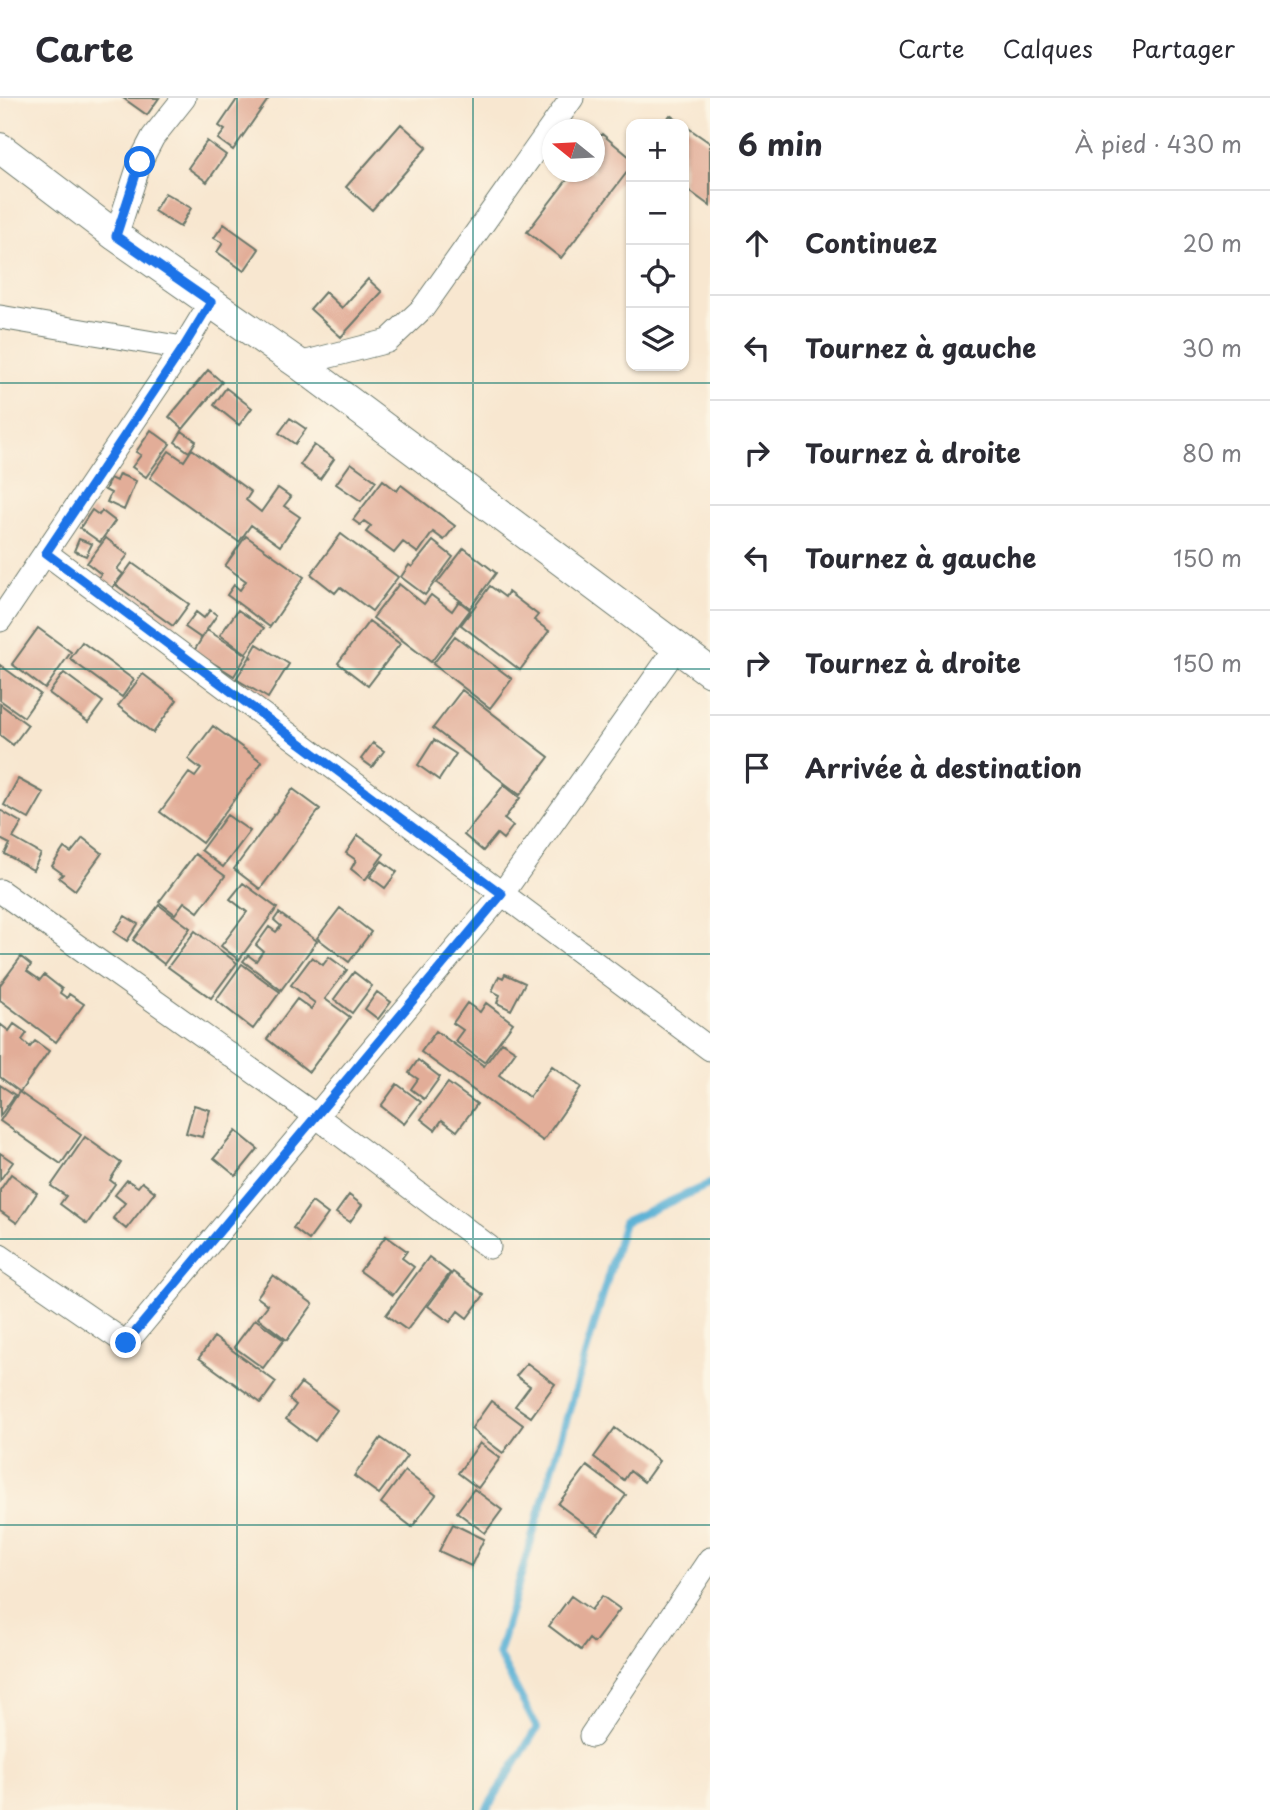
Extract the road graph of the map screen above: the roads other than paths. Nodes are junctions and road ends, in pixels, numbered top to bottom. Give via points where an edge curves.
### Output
1 (184, 98) edge
2 (572, 98) edge
3 (0, 148) edge
4 (116, 236) junction
5 (211, 302) junction
6 (0, 317) edge
7 (183, 348) junction
8 (299, 364) junction
9 (46, 553) junction
10 (8, 588) edge
11 (0, 620) edge
12 (677, 647) junction
13 (710, 671) edge
14 (0, 891) edge
15 (502, 894) junction
16 (710, 1049) edge
17 (316, 1116) junction
18 (489, 1247) dead end
19 (0, 1256) edge
20 (710, 1559) edge
21 (591, 1736) dead end

1 - 4 street via 148,145
2 - 8 street via 423,308 388,341
3 - 4 street
4 - 5 street
5 - 7 street
5 - 8 street
6 - 7 street
7 - 9 street
8 - 12 street
9 - 10 street
9 - 15 street
10 - 11 street
12 - 13 street
12 - 15 street
14 - 17 street
15 - 16 street
15 - 17 street
17 - 18 street
17 - 19 street via 126,1343
20 - 21 street

